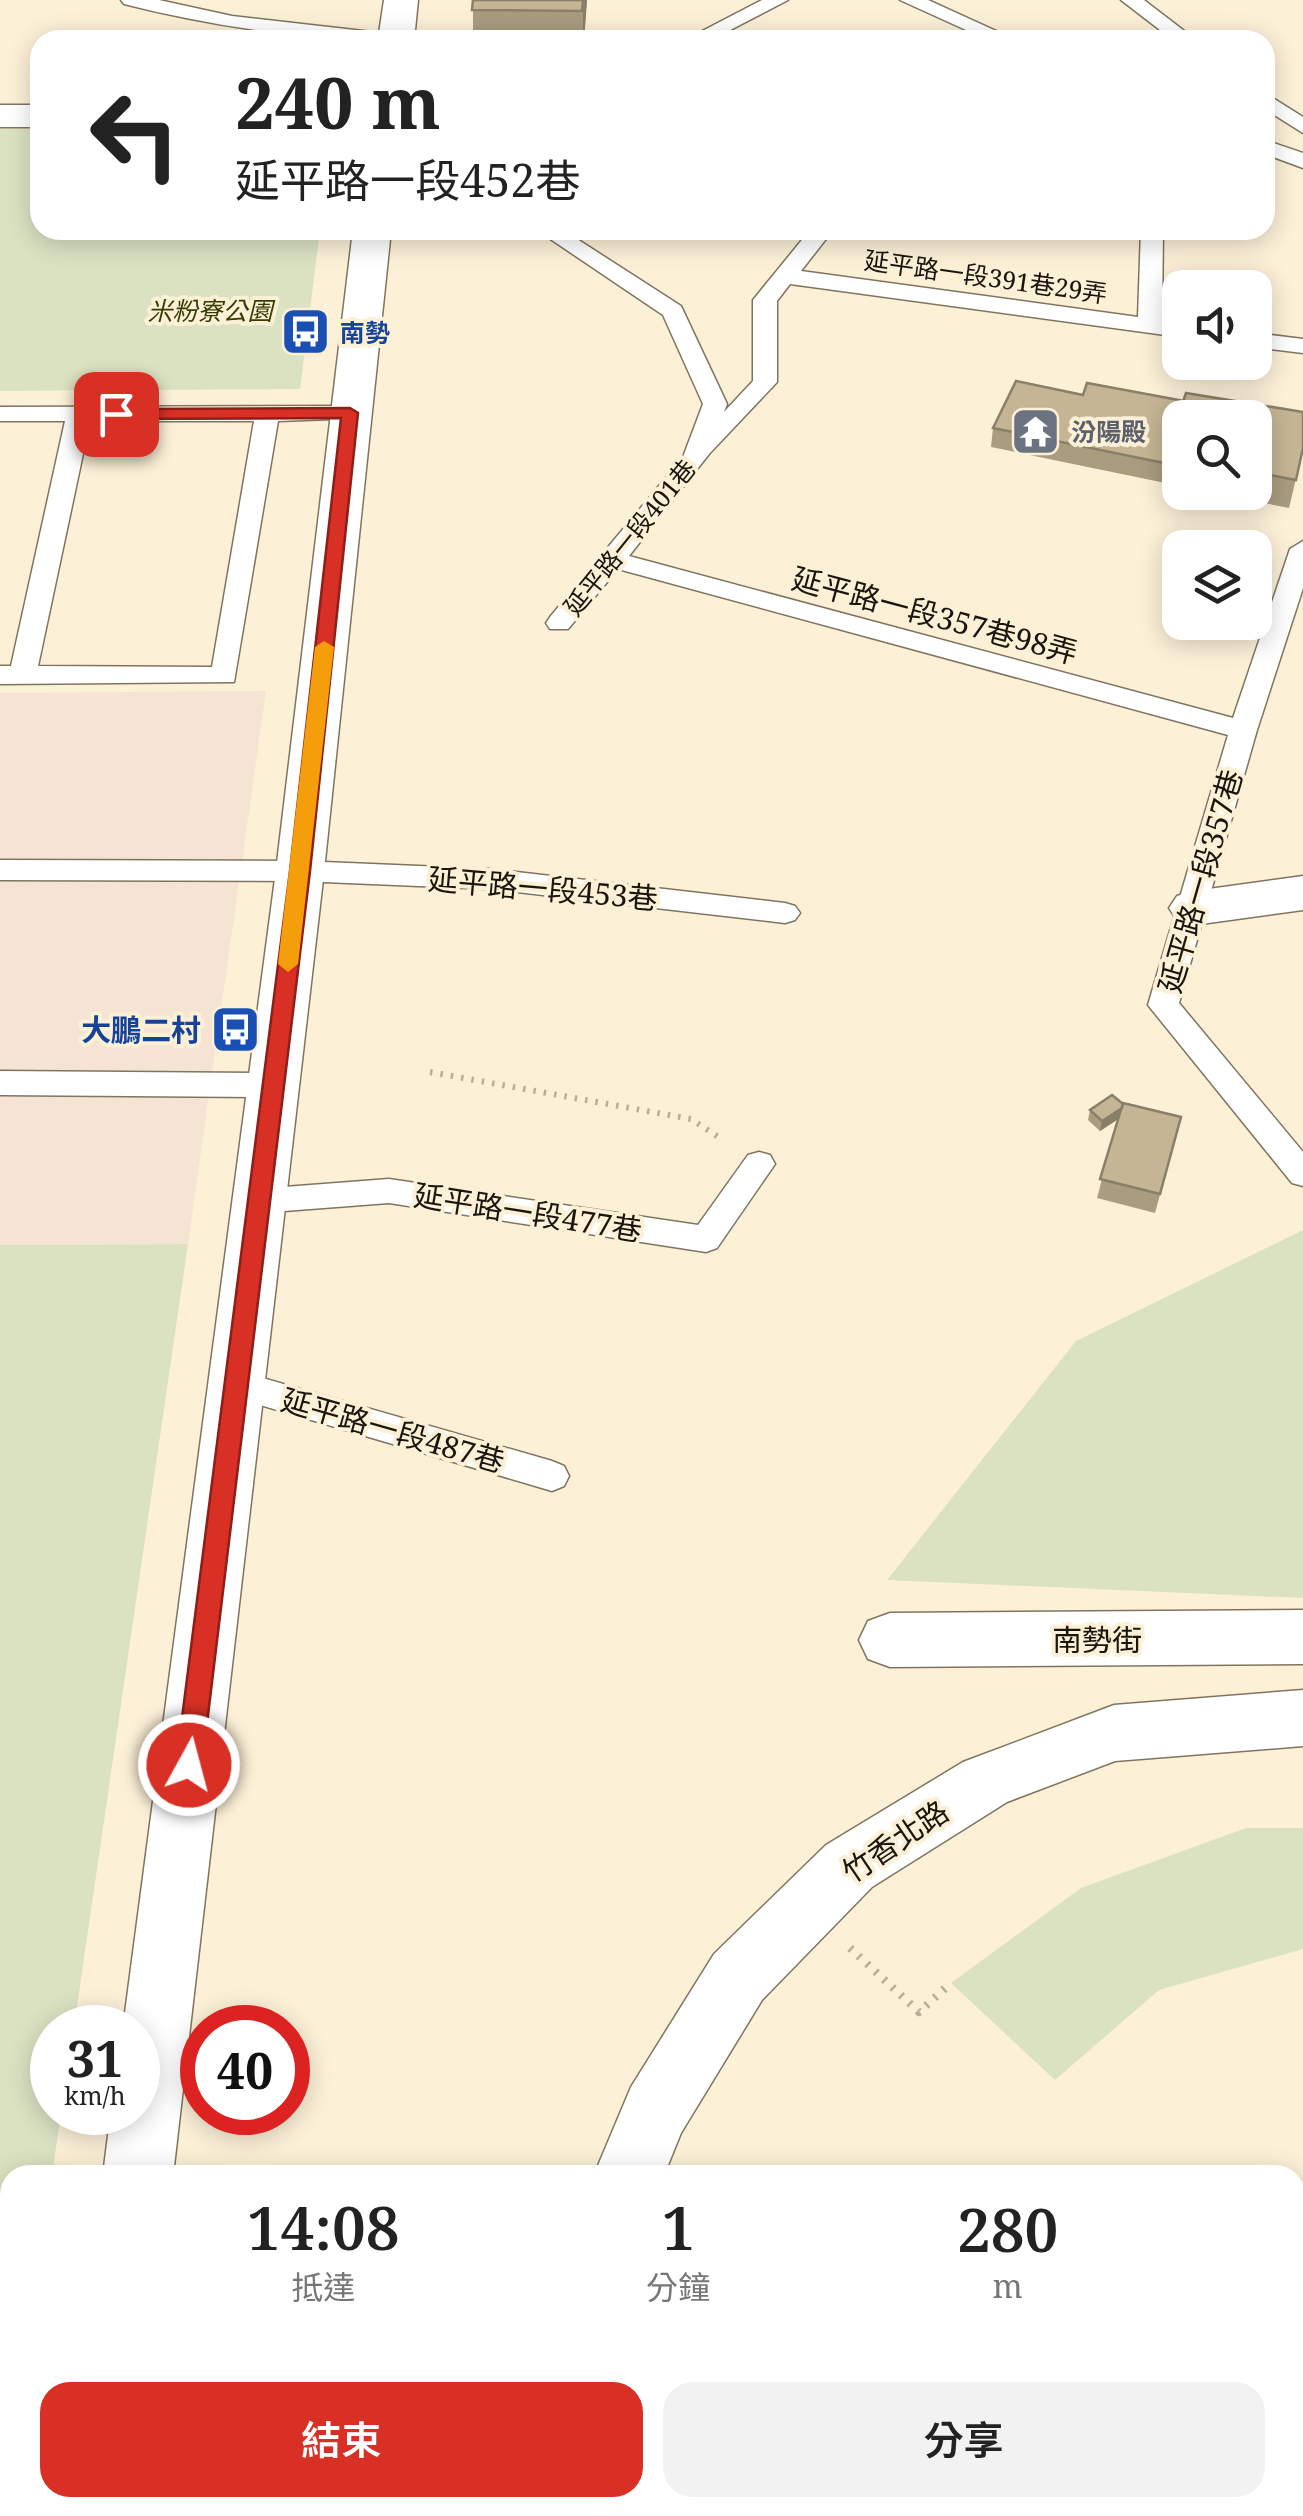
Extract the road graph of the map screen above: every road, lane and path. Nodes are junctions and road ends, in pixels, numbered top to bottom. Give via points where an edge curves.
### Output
1 (130, 0) edge
2 (401, 0) edge
3 (778, 0) edge
4 (910, 0) edge
5 (1131, 0) edge
6 (304, 30) edge
7 (395, 30) edge
8 (716, 30) edge
9 (971, 30) edge
10 (1172, 30) edge
11 (1275, 106) edge
12 (0, 116) edge
13 (30, 116) edge
14 (1303, 127) edge
15 (1275, 151) edge
16 (1303, 161) edge
17 (371, 240) edge
18 (563, 240) edge
19 (807, 240) edge
20 (1152, 240) edge
21 (785, 276) junction
22 (1150, 326) junction
23 (1162, 328) edge
24 (1272, 342) edge
25 (1303, 346) edge
26 (266, 413) junction
27 (350, 413) junction
28 (0, 414) edge
29 (79, 414) junction
30 (695, 459) junction
31 (1303, 548) edge
32 (611, 560) junction
33 (559, 623) dead end
34 (11, 675) edge
35 (1243, 730) junction
36 (0, 870) edge
37 (300, 871) junction
38 (1303, 893) edge
39 (1194, 908) junction
40 (785, 912) dead end
41 (430, 1072) dead end
42 (0, 1083) edge
43 (272, 1085) junction
44 (760, 1164) joint
45 (1303, 1174) edge
46 (258, 1201) junction
47 (235, 1384) junction
48 (552, 1476) dead end
49 (1303, 1637) edge
50 (890, 1640) dead end
51 (1303, 1718) edge
52 (832, 1956) dead end
53 (950, 1983) dead end
54 (139, 2165) edge
55 (633, 2165) edge

1 - 6 lane
2 - 7 street
3 - 8 lane
4 - 9 lane
5 - 10 lane
11 - 14 lane
12 - 13 street
15 - 16 lane
17 - 27 street
18 - 30 lane, 延平路一段401巷 via 674,312 715,404
19 - 21 lane
20 - 22 lane
21 - 22 lane, 延平路一段391巷29弄
21 - 30 lane via 764,300 765,382
22 - 23 lane, 延平路一段391巷29弄
24 - 25 lane
26 - 27 lane
26 - 29 lane
26 - 34 lane via 224,676
27 - 37 street
28 - 29 lane
29 - 34 lane
30 - 32 lane, 延平路一段401巷
31 - 35 lane, 延平路一段357巷
32 - 33 lane, 延平路一段401巷
32 - 35 lane, 延平路一段357巷98弄
35 - 39 lane, 延平路一段357巷
36 - 37 lane, 延平路一段453巷
37 - 40 lane, 延平路一段453巷 via 490,879
37 - 43 street
38 - 39 street
39 - 45 lane, 延平路一段357巷 via 1163,1005
41 - 44 path via 691,1120
42 - 43 lane
43 - 46 street
44 - 46 lane, 延平路一段477巷 via 706,1239 389,1191
46 - 47 street
47 - 48 lane, 延平路一段487巷
47 - 54 street
49 - 50 street, 南勢街
51 - 55 street, 竹香北路 via 1114,1733 984,1782 849,1866 738,1977 655,2111
52 - 53 path via 846,1943 919,2012

